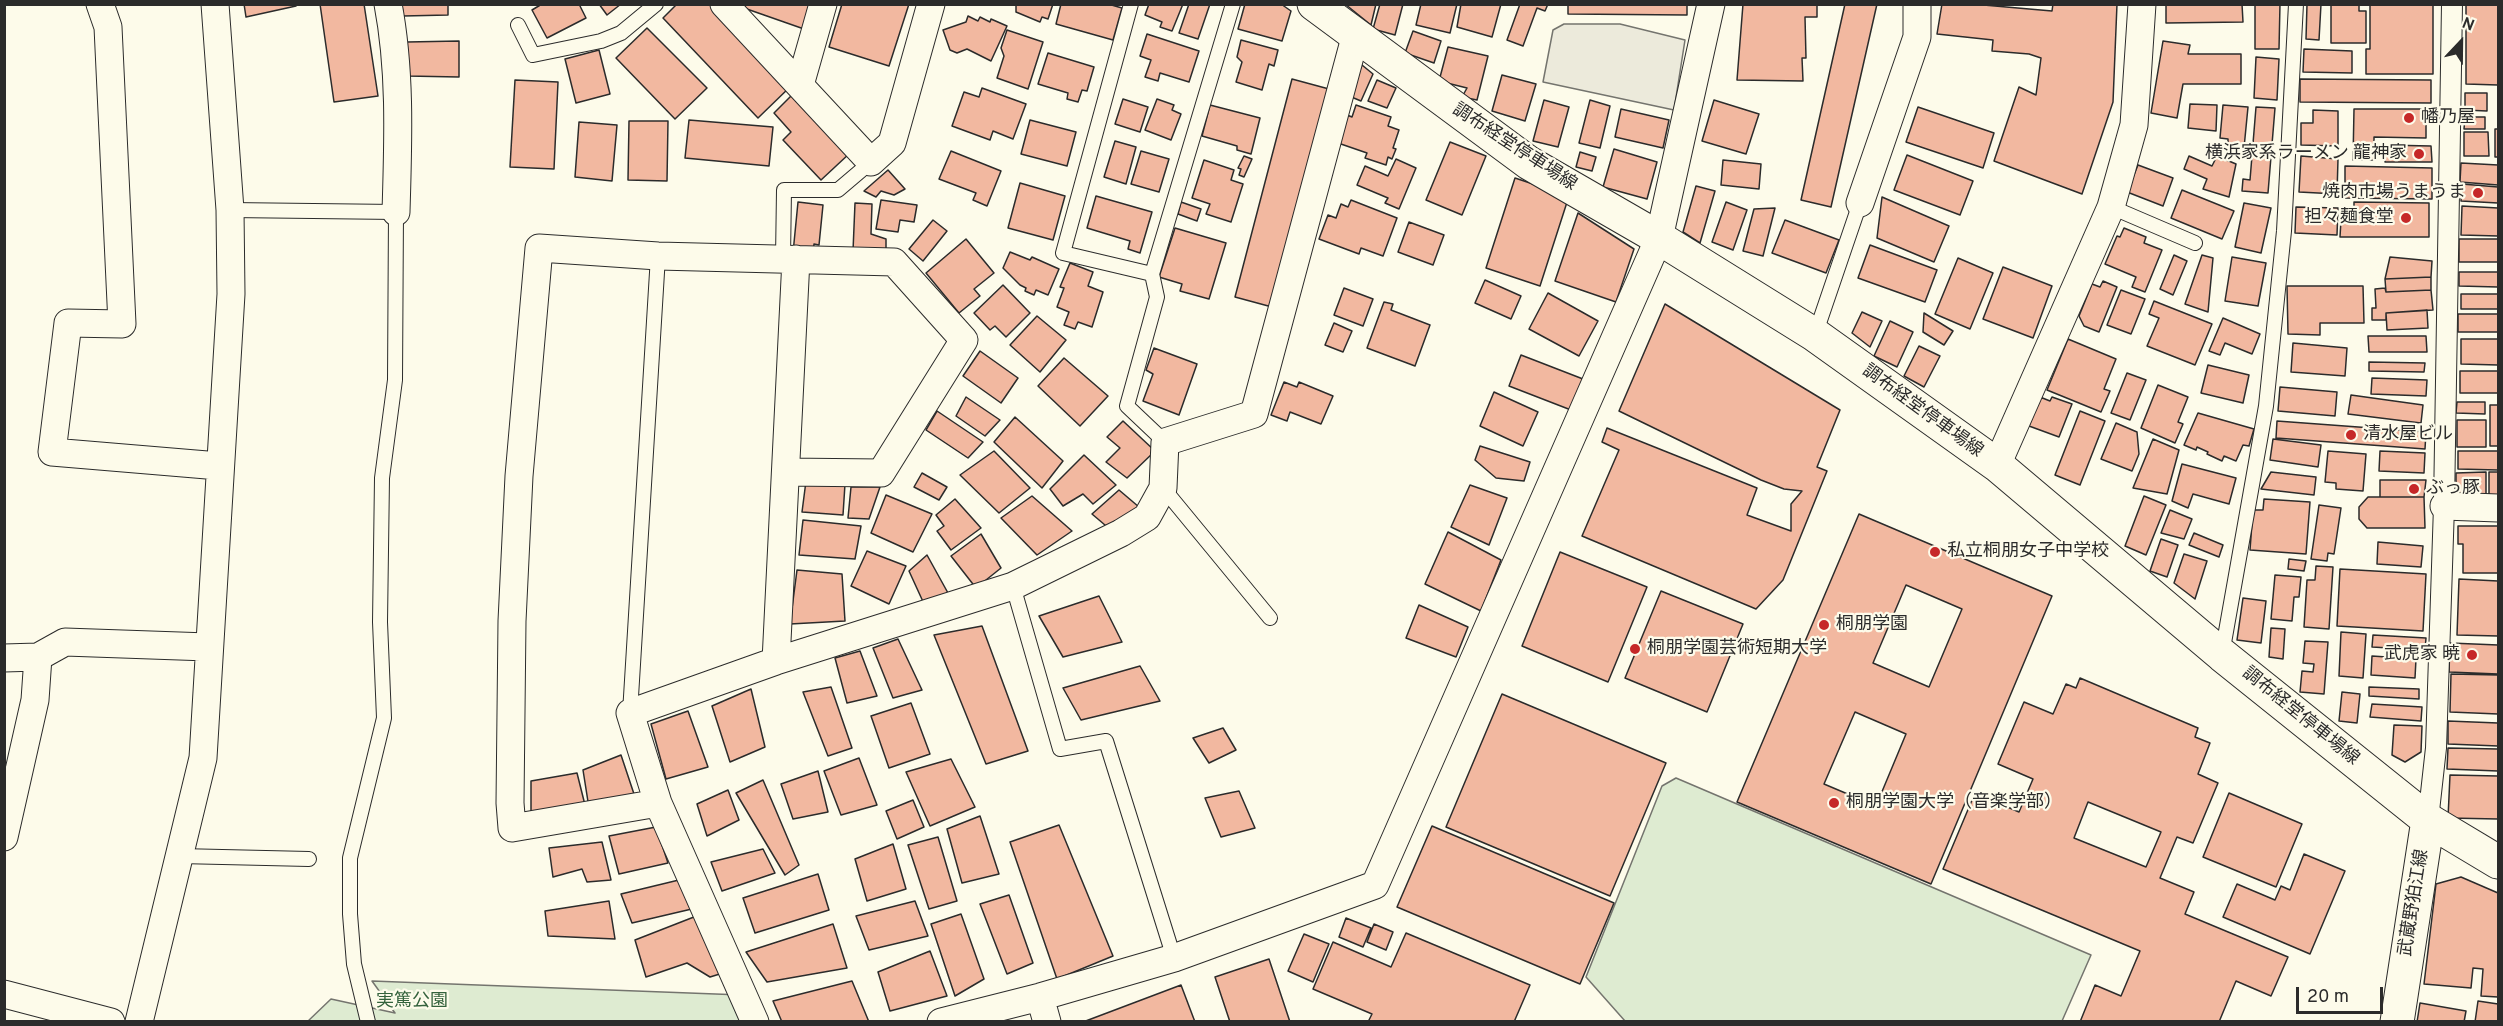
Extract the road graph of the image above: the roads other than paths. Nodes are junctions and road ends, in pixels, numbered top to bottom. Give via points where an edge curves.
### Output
1 (100, 4) edge
2 (216, 4) edge
3 (388, 4) edge
4 (656, 4) edge
5 (724, 4) edge
6 (823, 4) edge
7 (931, 4) edge
8 (1131, 4) edge
9 (1233, 4) edge
10 (1314, 4) edge
11 (1711, 4) edge
12 (1917, 4) edge
13 (2142, 4) edge
14 (2296, 4) edge
15 (2452, 4) edge
16 (518, 25) dead end
17 (1356, 34) junction
18 (800, 86) junction
19 (870, 162) junction
20 (1860, 202) joint
21 (2110, 207) junction
22 (230, 210) junction
23 (396, 212) junction
24 (1659, 238) junction
25 (2195, 243) dead end
26 (658, 255) junction
27 (790, 258) junction
28 (1152, 274) junction
29 (1815, 335) junction
30 (1165, 442) junction
31 (1997, 465) junction
32 (219, 466) junction
33 (786, 472) junction
34 (1163, 488) junction
35 (2444, 506) junction
36 (2499, 508) edge
37 (1013, 586) junction
38 (1270, 618) dead end
39 (208, 647) junction
40 (2222, 655) junction
41 (38, 657) junction
42 (4, 658) edge
43 (776, 662) junction
44 (630, 712) junction
45 (658, 803) junction
46 (2428, 820) junction
47 (4, 837) edge
48 (178, 856) junction
49 (309, 858) dead end
50 (2499, 862) edge
51 (1174, 958) junction
52 (4, 994) edge
53 (1044, 1009) edge
54 (111, 1022) edge
55 (139, 1022) edge
56 (368, 1022) edge
57 (755, 1022) edge
58 (941, 1022) edge
59 (2397, 1022) edge

1 - 32 street via 108,27 122,324 68,323 52,452
2 - 22 street
3 - 23 street via 398,123
4 - 16 lane via 621,33 533,55
5 - 18 street
6 - 18 street
7 - 19 street via 892,142
8 - 28 lane via 1063,253
9 - 28 lane
10 - 17 main road, 調布経堂停車場線
11 - 24 street
12 - 20 street via 1917,37
13 - 21 street via 2134,125
14 - 40 lane via 2284,231 2266,406
15 - 35 street
17 - 24 main road, 調布経堂停車場線 via 1529,163
17 - 30 street via 1254,414
18 - 19 street
19 - 27 lane via 838,190 784,190
20 - 29 lane
21 - 25 lane
21 - 31 street
22 - 23 lane
22 - 32 street via 231,294
23 - 56 lane via 394,380 382,477 380,622 384,718 350,858 354,964
24 - 29 main road, 調布経堂停車場線
24 - 51 street via 1375,885
26 - 27 street
26 - 44 lane
26 - 45 street via 539,248 519,476 512,621 512,828
27 - 33 street
27 - 33 street via 894,262 963,340 881,473
28 - 30 lane via 1157,297 1127,406
29 - 31 main road, 調布経堂停車場線
30 - 34 street
31 - 40 main road, 調布経堂停車場線
32 - 39 street
33 - 43 street
34 - 37 street via 1147,517
34 - 38 lane
35 - 36 street
35 - 46 street via 2436,748
37 - 43 street
37 - 51 lane via 1060,749 1106,741
39 - 41 street via 65,642
39 - 48 street via 203,758
40 - 46 main road, 調布経堂停車場線
41 - 42 street
41 - 47 street via 35,700
43 - 44 street
44 - 45 street
45 - 57 street
46 - 50 main road, 調布経堂停車場線
46 - 59 main road, 武蔵野狛江線
48 - 49 lane
48 - 55 street
51 - 53 street
52 - 54 street
53 - 58 street

